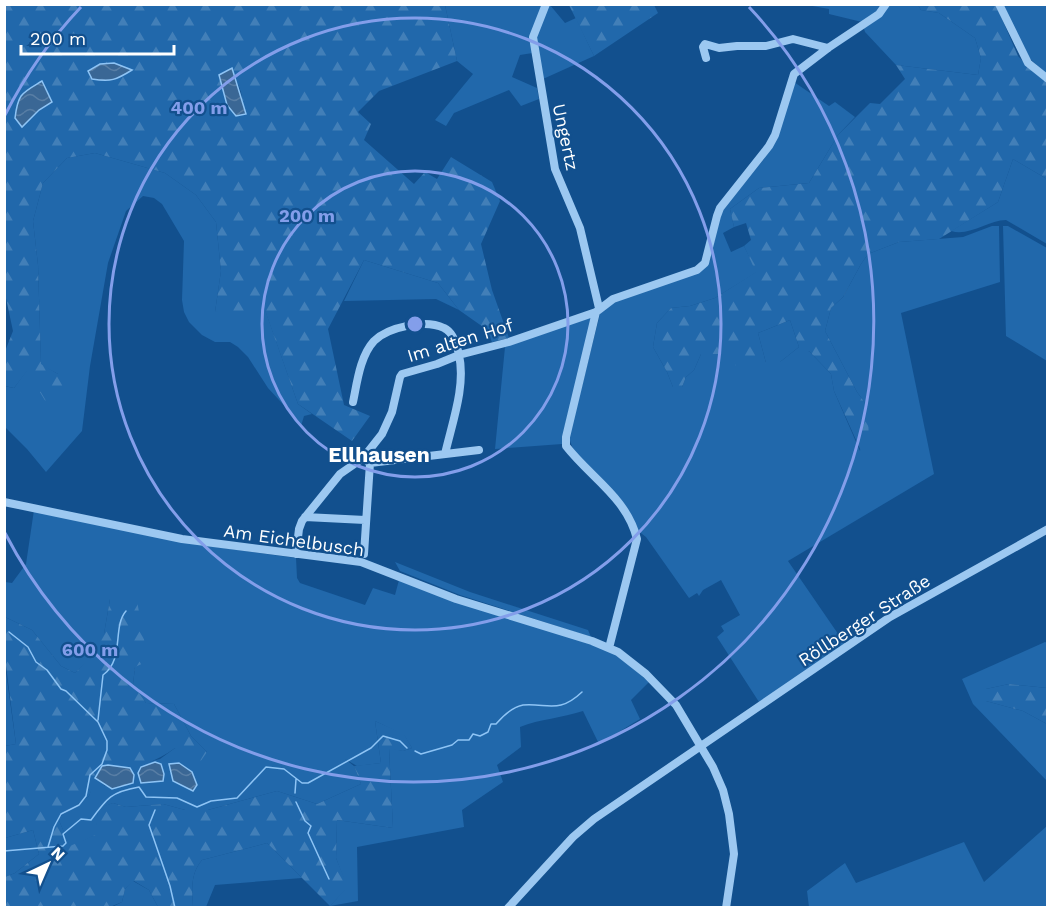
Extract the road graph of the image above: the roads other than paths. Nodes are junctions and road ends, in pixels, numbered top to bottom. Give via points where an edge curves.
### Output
1 (546, 4) edge
2 (886, 4) edge
3 (999, 4) edge
4 (828, 48) junction
5 (706, 58) dead end
6 (1047, 79) edge
7 (597, 310) junction
8 (459, 355) junction
9 (353, 402) dead end
10 (479, 450) dead end
11 (445, 454) junction
12 (367, 461) junction
13 (4, 502) edge
14 (306, 517) junction
15 (365, 520) junction
16 (1047, 529) edge
17 (296, 554) junction
18 (364, 554) dead end
19 (609, 648) junction
20 (703, 747) junction
21 (508, 908) edge
22 (726, 908) edge

1 - 7 street, Ungertz via 533,37 551,147 555,170 580,228
2 - 4 street via 879,14
3 - 6 street via 1028,63
4 - 5 street via 793,39 766,46 720,48 705,44
4 - 7 street, Im alten Hof via 794,74 775,135 717,216 705,263 697,270 613,299
7 - 8 street, Im alten Hof via 509,342
7 - 19 street via 566,446 622,505 637,539
8 - 9 street via 450,332 444,328 429,324 403,326 378,339 370,348
8 - 11 street via 461,374
8 - 12 street, Im alten Hof via 402,374 387,424
10 - 11 street
11 - 12 street
12 - 14 street, Im alten Hof via 340,474
12 - 15 street
13 - 17 street, Am Eichelbusch via 182,539
14 - 15 street
14 - 17 street, Im alten Hof via 299,529
15 - 18 street
16 - 20 street, Röllberger Straße via 890,617
17 - 19 street, Am Eichelbusch via 361,562 456,599
19 - 20 street, Am Eichelbusch via 629,659 660,686
20 - 21 street, Röllberger Straße via 594,819
20 - 22 street, Am Eichelbusch via 723,790 732,828 734,854

